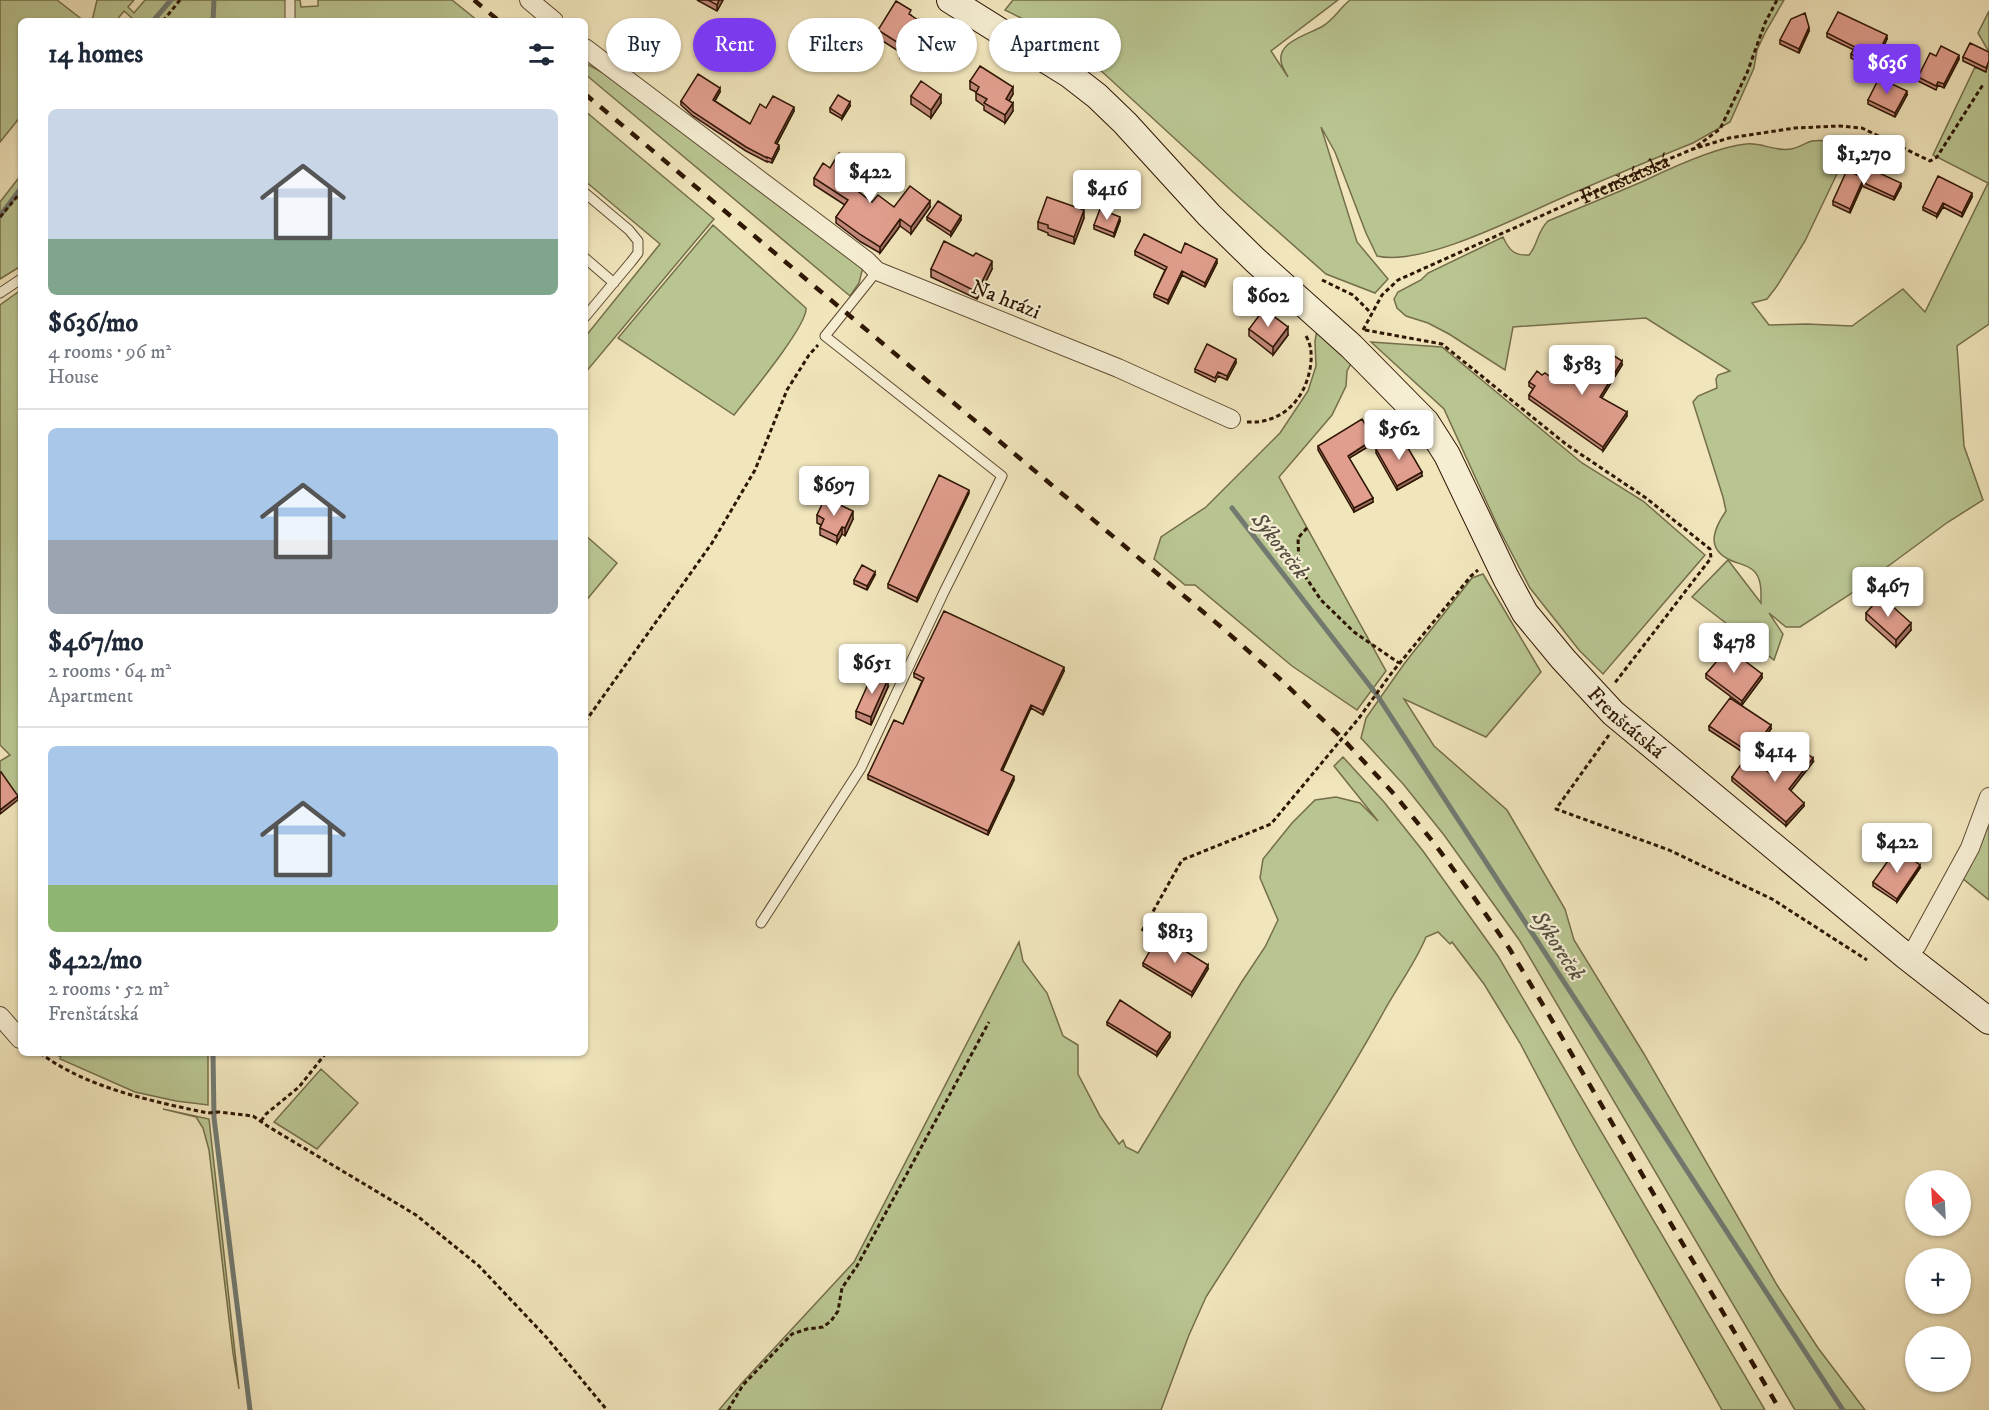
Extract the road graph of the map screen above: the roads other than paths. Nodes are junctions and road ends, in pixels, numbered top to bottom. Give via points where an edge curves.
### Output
1 (290, 0) edge
2 (529, 0) edge
3 (950, 0) edge
4 (290, 18) edge
5 (550, 18) edge
6 (588, 50) edge
7 (588, 196) edge
8 (588, 261) edge
9 (877, 271) junction
10 (18, 281) edge
11 (614, 283) junction
12 (0, 293) edge
13 (588, 313) edge
14 (1231, 418) road end
15 (1989, 797) edge
16 (761, 923) dead end
17 (1907, 957) junction
18 (0, 1016) edge
19 (1989, 1021) edge
20 (18, 1037) edge

1 - 4 lane
2 - 5 street
3 - 17 main road, Frenštátská via 1097,96 1312,325 1357,338 1437,438 1525,613 1563,660 1620,718
6 - 9 street, Na hrázi
7 - 11 lane via 638,241 638,253
8 - 11 lane
9 - 14 street, Na hrázi
9 - 16 lane via 825,336 1002,476 861,768
10 - 12 lane
11 - 13 lane
15 - 17 street via 1970,848
17 - 19 main road, Frenštátská
18 - 20 street

